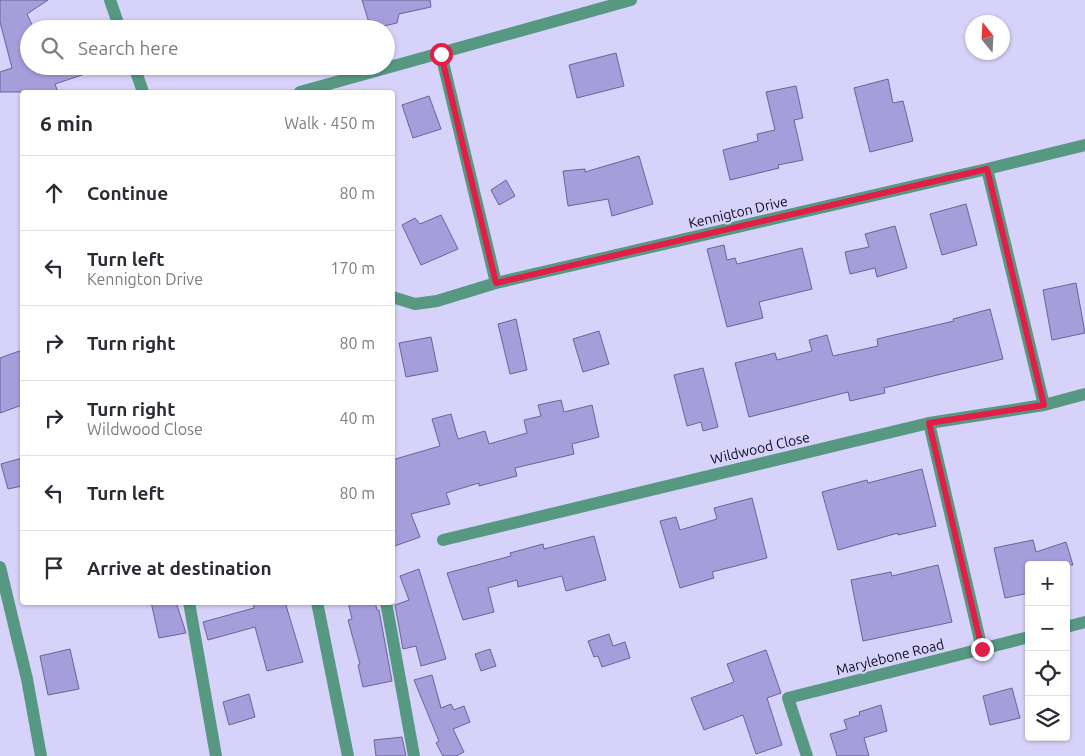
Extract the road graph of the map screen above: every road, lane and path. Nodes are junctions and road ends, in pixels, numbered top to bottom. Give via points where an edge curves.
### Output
1 (110, 0) edge
2 (631, 0) edge
3 (117, 20) edge
4 (441, 54) junction
5 (395, 66) edge
6 (137, 75) edge
7 (363, 75) edge
8 (142, 90) edge
9 (307, 90) edge
10 (1085, 145) edge
11 (987, 169) junction
12 (496, 283) junction
13 (395, 298) edge
14 (1085, 394) edge
15 (1044, 405) junction
16 (929, 423) junction
17 (443, 540) dead end
18 (0, 567) edge
19 (190, 605) edge
20 (318, 605) edge
21 (387, 605) edge
22 (1085, 622) edge
23 (1070, 626) edge
24 (1025, 637) edge
25 (982, 649) junction
26 (41, 756) edge
27 (216, 756) edge
28 (348, 756) edge
29 (414, 756) edge
30 (807, 756) edge

1 - 3 street
2 - 4 street
4 - 5 street
4 - 12 street
6 - 8 street
7 - 9 street
10 - 11 street, Kennigton Drive
11 - 12 street, Kennigton Drive
11 - 15 street
12 - 13 street, Kennigton Drive via 437,301 415,304
14 - 15 street, Wildwood Close
15 - 16 street, Wildwood Close
16 - 17 street, Wildwood Close
16 - 25 street
18 - 26 street via 27,679
19 - 27 street
20 - 28 street
21 - 29 street
22 - 23 street
24 - 25 street, Marylebone Road
25 - 30 street, Marylebone Road via 788,698

